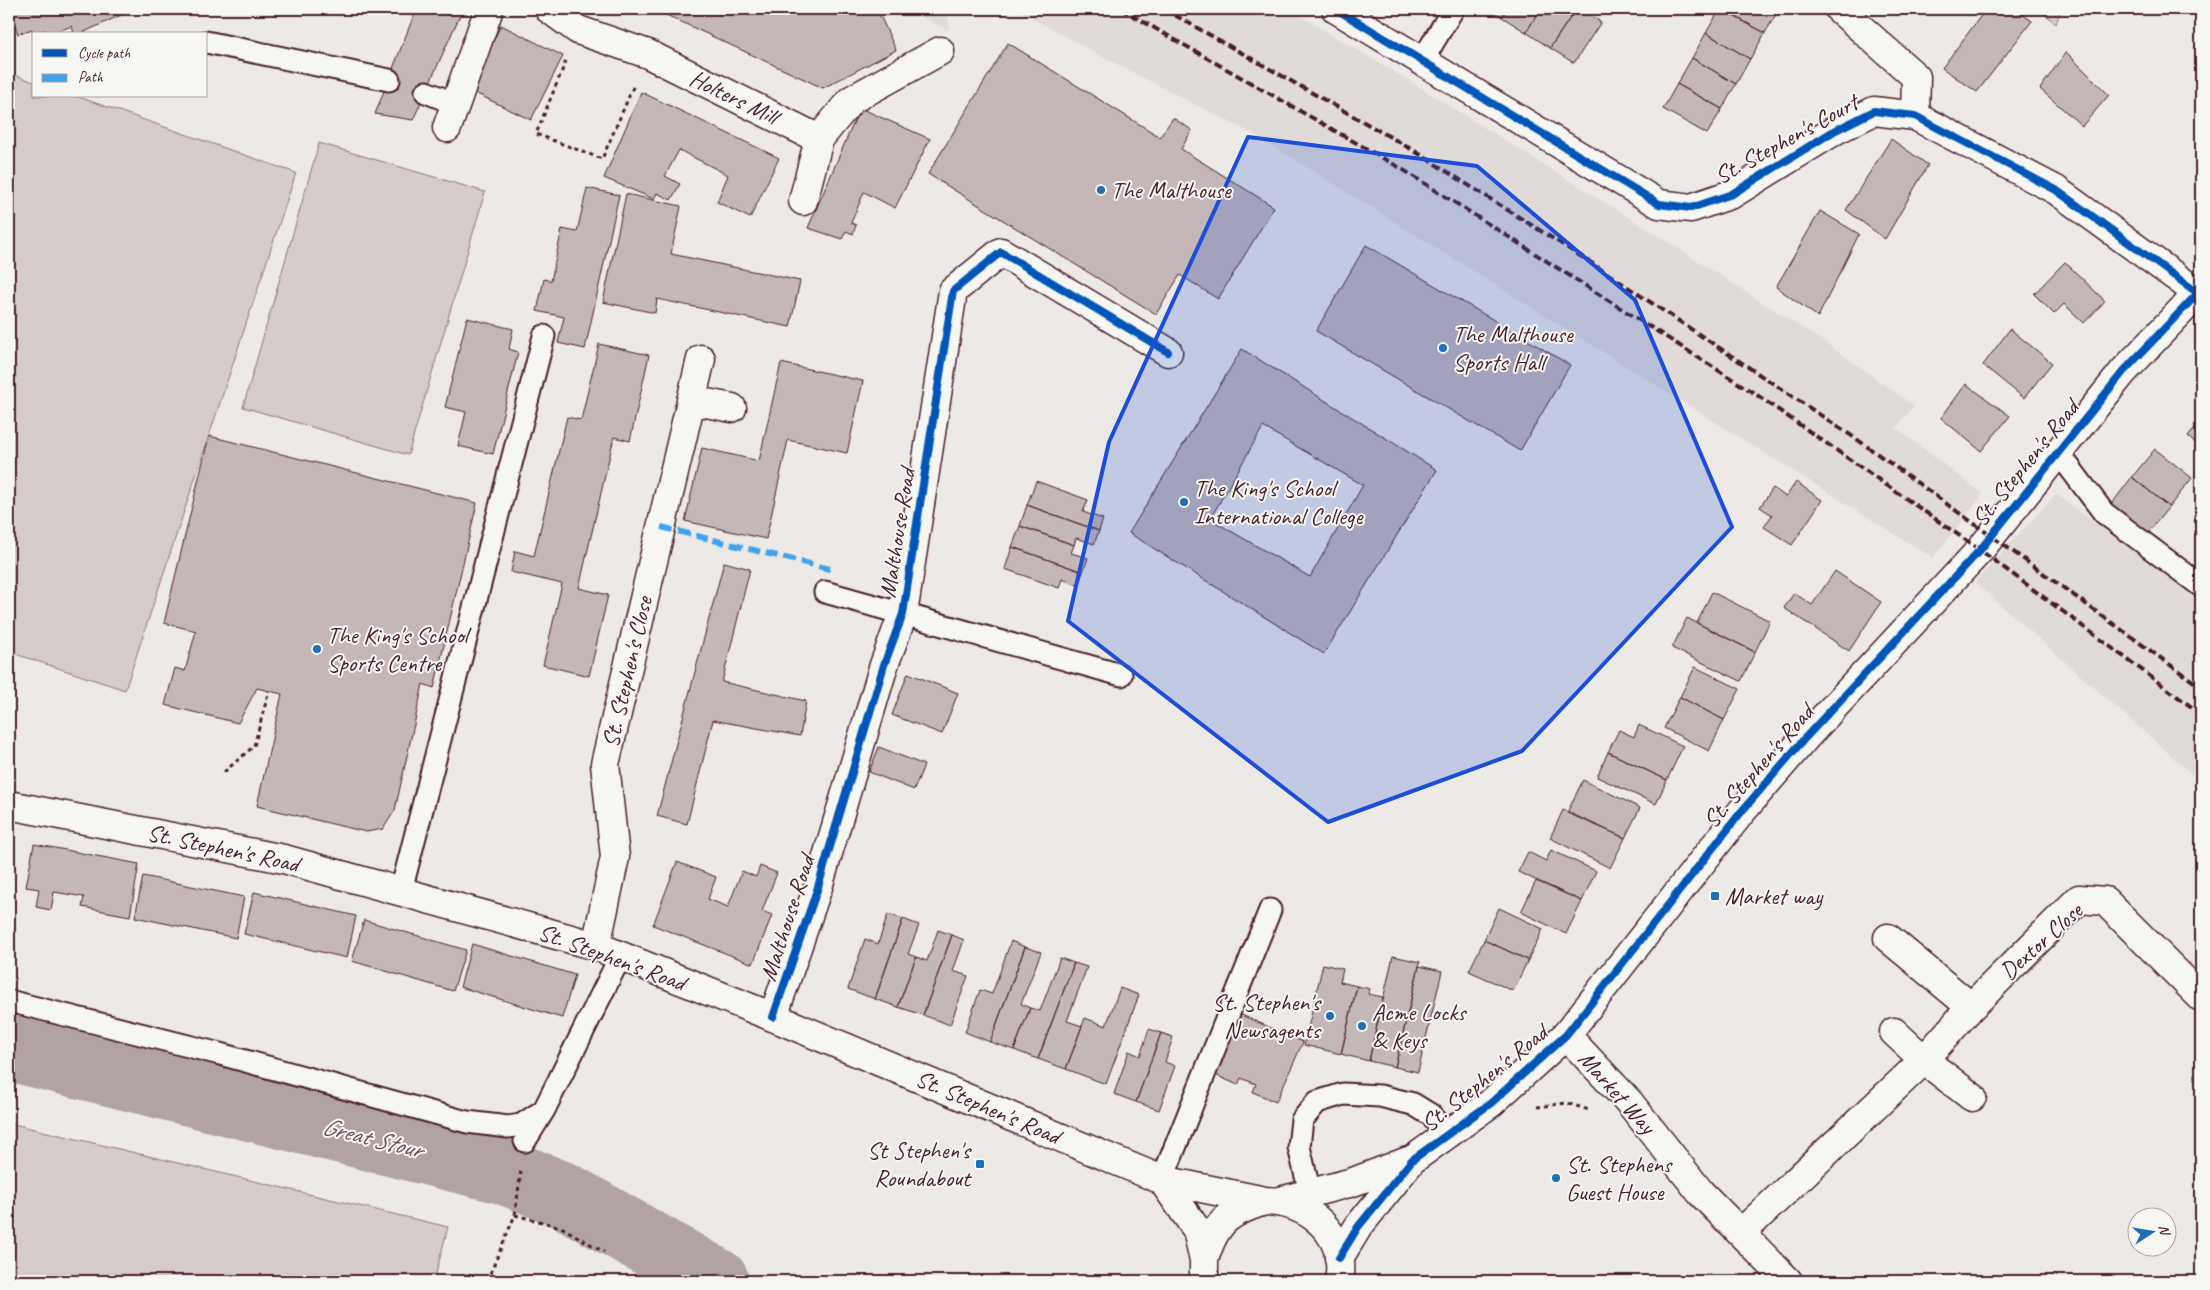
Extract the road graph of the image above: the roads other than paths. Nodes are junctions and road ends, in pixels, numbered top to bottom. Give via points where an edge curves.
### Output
1 (489, 9) edge
2 (549, 9) edge
3 (1336, 9) edge
4 (1454, 9) edge
5 (1839, 9) edge
6 (208, 42) edge
7 (940, 51) dead end
8 (1422, 61) junction
9 (389, 80) dead end
10 (426, 92) dead end
11 (452, 116) joint
12 (1915, 116) junction
13 (819, 139) junction
14 (803, 201) dead end
15 (2200, 292) edge
16 (544, 336) dead end
17 (1168, 352) dead end
18 (701, 359) dead end
19 (691, 400) junction
20 (732, 408) dead end
21 (2058, 452) junction
22 (2201, 586) edge
23 (825, 592) dead end
24 (903, 614) junction
25 (1121, 675) dead end
26 (9, 805) edge
27 (402, 891) junction
28 (1270, 910) dead end
29 (1888, 938) dead end
30 (608, 952) junction
31 (2201, 997) edge
32 (9, 1001) edge
33 (1970, 1007) junction
34 (773, 1017) junction
35 (1894, 1032) dead end
36 (1566, 1035) junction
37 (1924, 1060) junction
38 (1972, 1097) dead end
39 (544, 1110) junction
40 (1446, 1135) junction
41 (525, 1141) road end
42 (1412, 1160) junction
43 (1162, 1180) junction
44 (1310, 1193) junction
45 (1272, 1201) junction
46 (1741, 1233) junction
47 (1341, 1273) edge
48 (1203, 1275) edge
49 (1788, 1281) edge

1 - 11 street
2 - 13 street, Holters Mill via 578,30 648,54
3 - 8 street, St. Stephen's Court
4 - 8 lane
5 - 12 street via 1916,77
6 - 9 lane
7 - 13 street via 850,100
8 - 12 street, St. Stephen's Court via 1659,204 1691,208 1732,194 1834,131 1874,111
10 - 11 lane
12 - 15 street, St. Stephen's Court via 2056,190
13 - 14 street
15 - 21 street, St. Stephen's Road via 2123,372
16 - 27 lane
17 - 24 street, Malthouse Road via 1001,252 953,291
18 - 19 street, St. Stephen's Close
19 - 20 street
19 - 30 street, St. Stephen's Close via 605,764 615,857
21 - 22 lane via 2104,513
21 - 36 street, St. Stephen's Road via 1980,550 1805,738 1742,811
23 - 24 lane
24 - 25 lane
24 - 34 street, Malthouse Road via 884,666 818,886
26 - 27 street, St. Stephen's Road via 284,859
27 - 30 street, St. Stephen's Road
28 - 43 lane
29 - 33 street
30 - 34 street, St. Stephen's Road
30 - 39 lane
31 - 33 street, Dextor Close via 2105,901 2079,899
32 - 39 lane via 220,1054 467,1122 508,1127 521,1125
33 - 37 street, Dextor Close
34 - 43 street, St. Stephen's Road
35 - 37 street
36 - 40 street, St. Stephen's Road via 1491,1103
36 - 46 street, Market Way via 1629,1102 1701,1193
37 - 38 street
37 - 46 street, Dextor Close
39 - 41 lane
40 - 42 street, St. Stephen's Road
40 - 44 lane via 1431,1115 1414,1104 1380,1096 1343,1094 1317,1102 1302,1120 1299,1148
42 - 44 street, St. Stephen's Road via 1353,1182
42 - 47 street, St. Stephen's Road via 1358,1227
43 - 45 street, St. Stephen's Road
43 - 48 street, St. Stephen's Road via 1197,1230
44 - 45 street, St. Stephen's Road
45 - 47 street, St. Stephen's Road via 1301,1208 1319,1220 1332,1237
45 - 48 street, St. Stephen's Road via 1243,1207 1224,1220 1210,1239
46 - 49 street, Market Way

